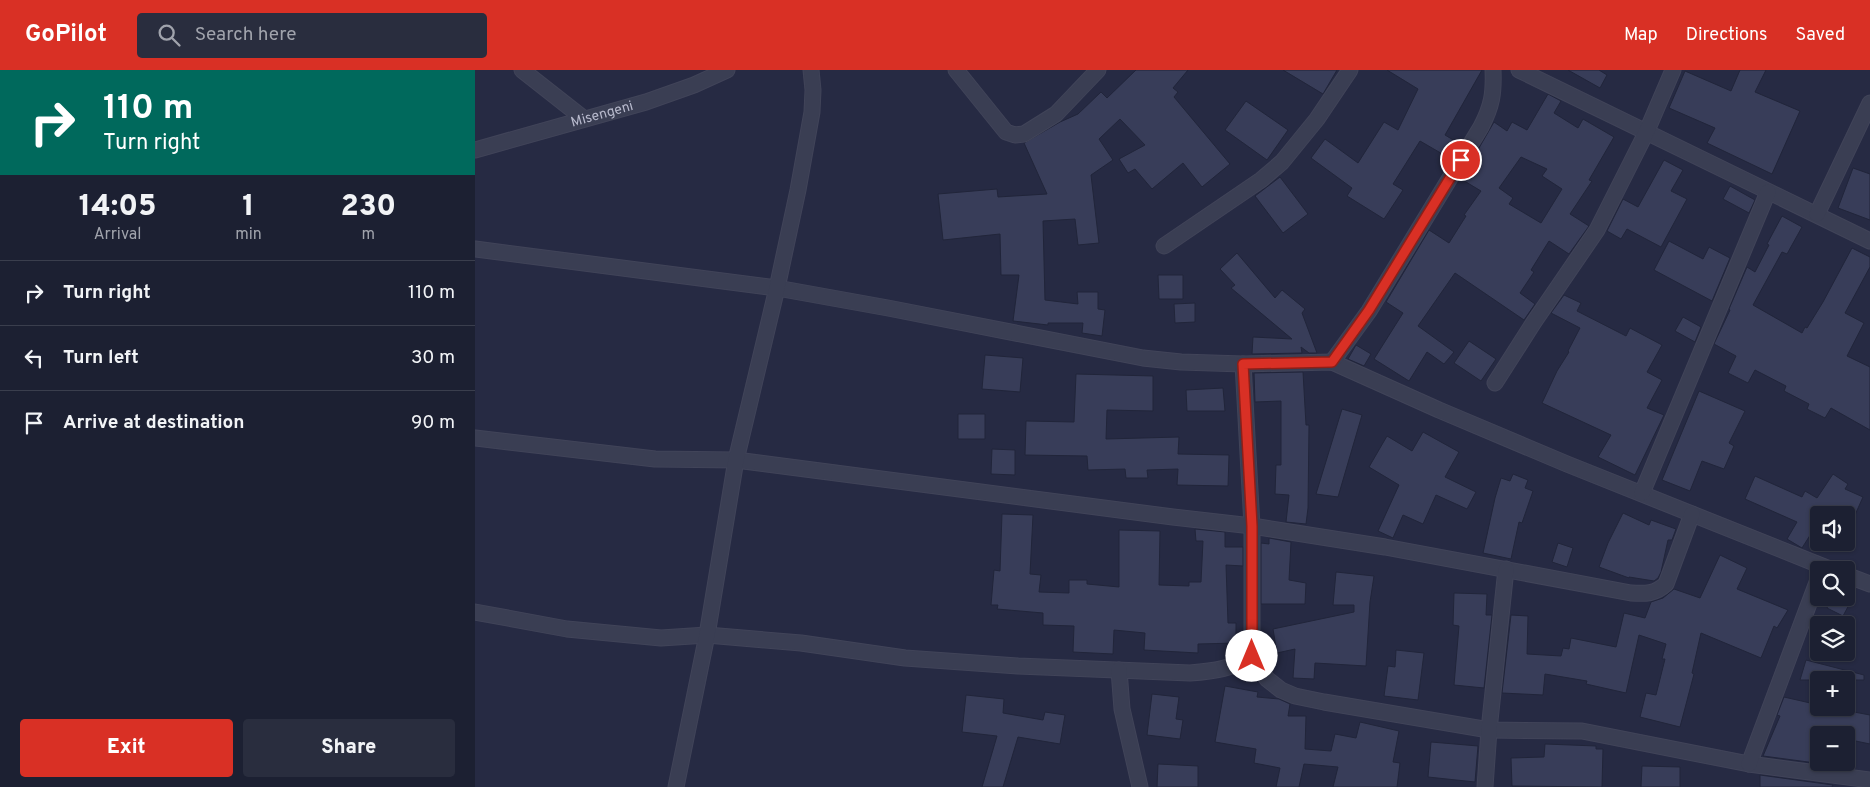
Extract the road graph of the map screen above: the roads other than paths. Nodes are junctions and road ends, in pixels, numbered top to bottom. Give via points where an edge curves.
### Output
1 (522, 70) edge
2 (727, 70) edge
3 (811, 70) edge
4 (956, 70) edge
5 (1098, 70) edge
6 (1350, 70) edge
7 (1493, 70) edge
8 (1519, 70) edge
9 (1673, 70) edge
10 (1870, 103) edge
11 (583, 118) junction
12 (1646, 133) junction
13 (475, 138) edge
14 (481, 148) edge
15 (1768, 192) junction
16 (1817, 214) junction
17 (1870, 241) edge
18 (1163, 246) dead end
19 (475, 249) edge
20 (777, 288) junction
21 (1332, 362) junction
22 (1243, 364) junction
23 (1495, 383) dead end
24 (475, 438) edge
25 (736, 460) junction
26 (1642, 493) junction
27 (1692, 514) junction
28 (1252, 526) junction
29 (1810, 565) edge
30 (1506, 569) junction
31 (1855, 578) edge
32 (1870, 584) edge
33 (1810, 606) edge
34 (475, 612) edge
35 (707, 635) junction
36 (1252, 656) junction
37 (1119, 670) junction
38 (1489, 730) junction
39 (1749, 764) junction
40 (1870, 780) edge
41 (676, 787) edge
42 (1140, 787) edge
43 (1485, 787) edge

1 - 11 street
2 - 11 street, Misengeni via 646,102
3 - 20 street via 812,112
4 - 5 street via 1006,132 1015,135 1023,134 1057,114
6 - 18 street via 1317,119 1281,162 1261,180
7 - 21 street via 1494,94 1481,127 1369,310
8 - 12 street
9 - 12 street
10 - 16 street
11 - 14 street, Misengeni
12 - 15 street
12 - 23 street via 1597,230
13 - 14 street
15 - 16 street
15 - 26 street
16 - 17 street
19 - 20 street
20 - 22 street via 1143,358
20 - 25 street
21 - 22 street
21 - 26 street via 1439,410
22 - 28 street
24 - 25 street via 655,459
25 - 28 street
25 - 35 street
26 - 27 street
27 - 29 street
27 - 30 street via 1666,584 1649,594
28 - 30 street
28 - 36 street
30 - 38 street
31 - 32 street
33 - 39 street
34 - 35 street via 576,630 661,638
35 - 37 street via 801,643 905,658
35 - 41 street
36 - 37 street via 1236,666 1217,671
36 - 38 street via 1267,679 1295,696
37 - 42 street via 1122,709
38 - 39 street via 1582,731
38 - 43 street
39 - 40 street

